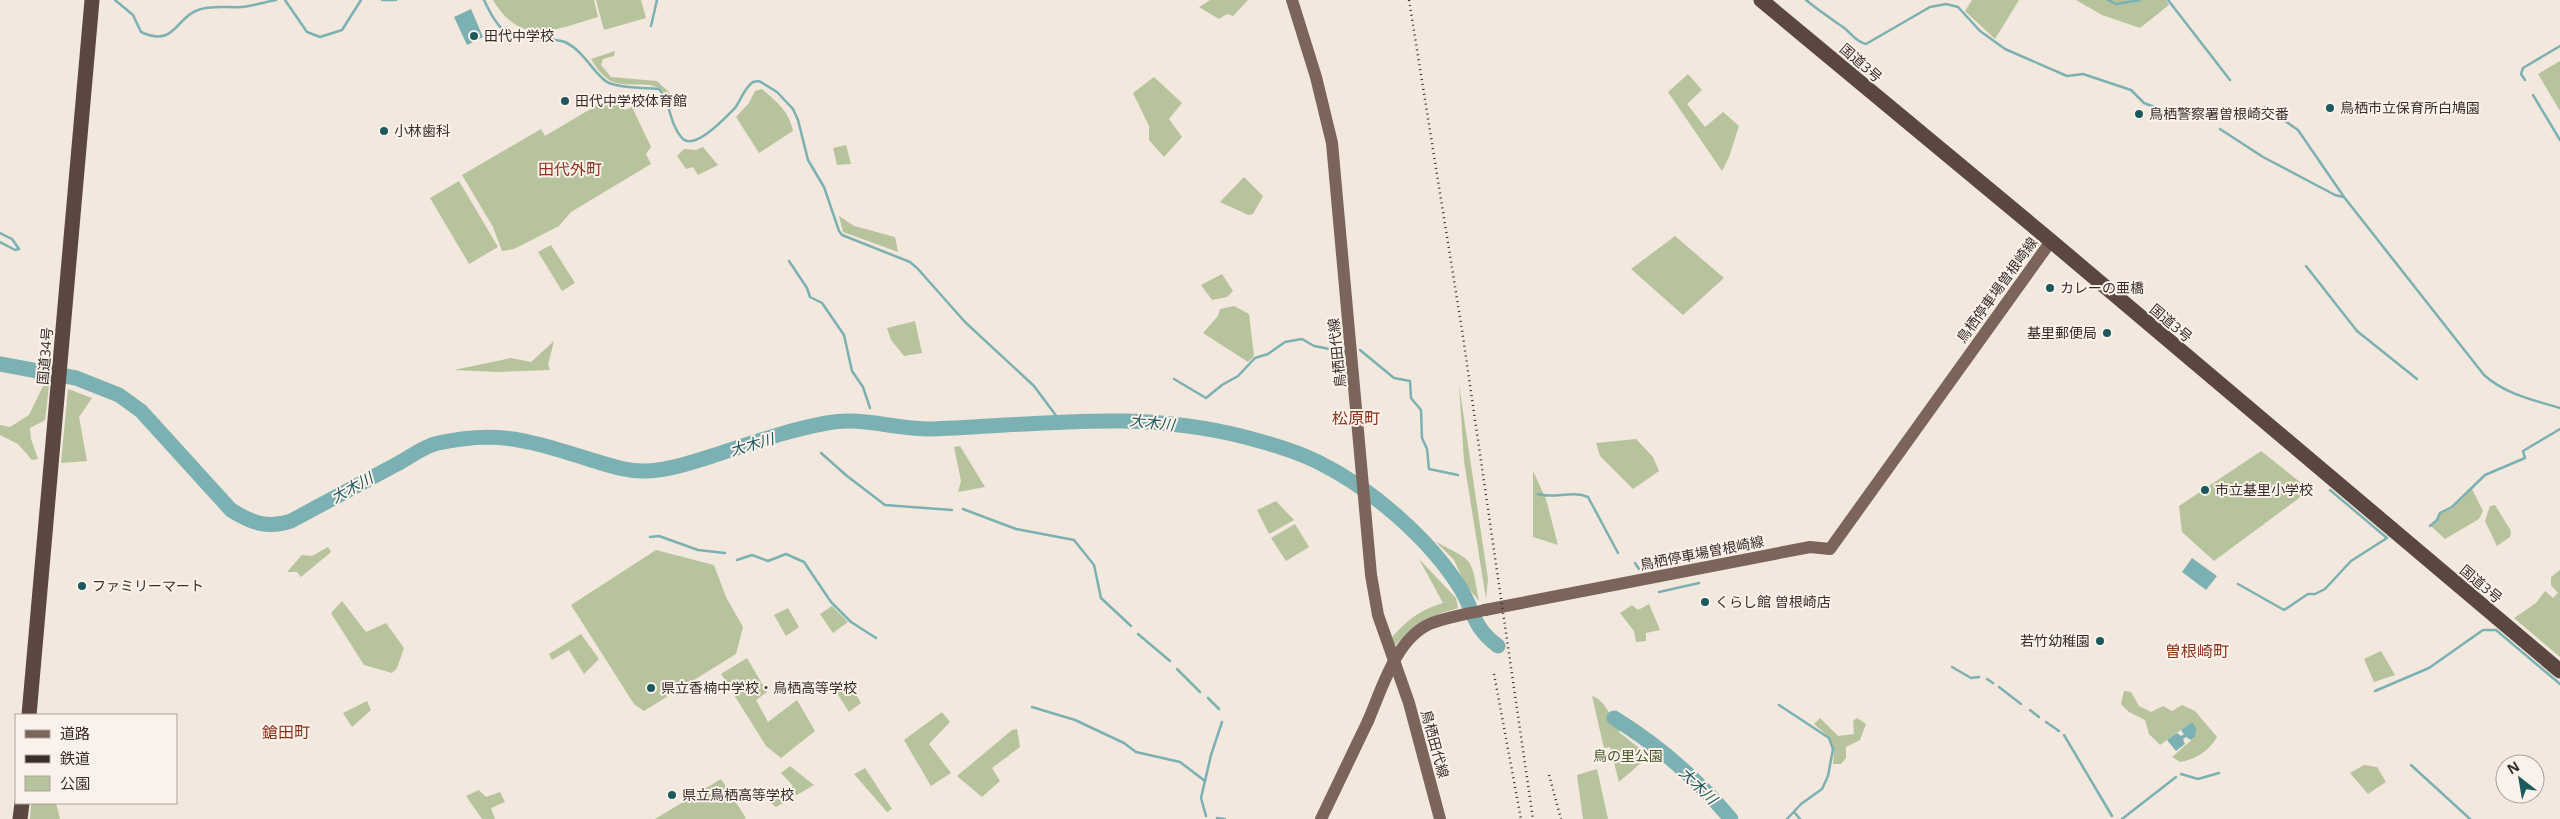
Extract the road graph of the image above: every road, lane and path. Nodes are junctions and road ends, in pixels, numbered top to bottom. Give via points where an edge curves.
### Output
1 (92, 0) edge
2 (1292, 0) edge
3 (1761, 0) edge
4 (2050, 241) junction
5 (2560, 671) edge
6 (29, 714) edge
7 (22, 804) edge
8 (20, 819) edge
9 (1322, 819) edge
10 (1440, 819) edge

1 - 6 highway, 国道34号
2 - 10 main road, 鳥栖田代線 via 1332,143 1371,575 1378,615 1409,702
3 - 4 highway, 国道3号
4 - 5 highway, 国道3号
4 - 9 main road, 鳥栖停車場曽根崎線, bridge via 1830,549 1810,547 1572,592 1430,624 1412,636 1398,655
7 - 8 highway

